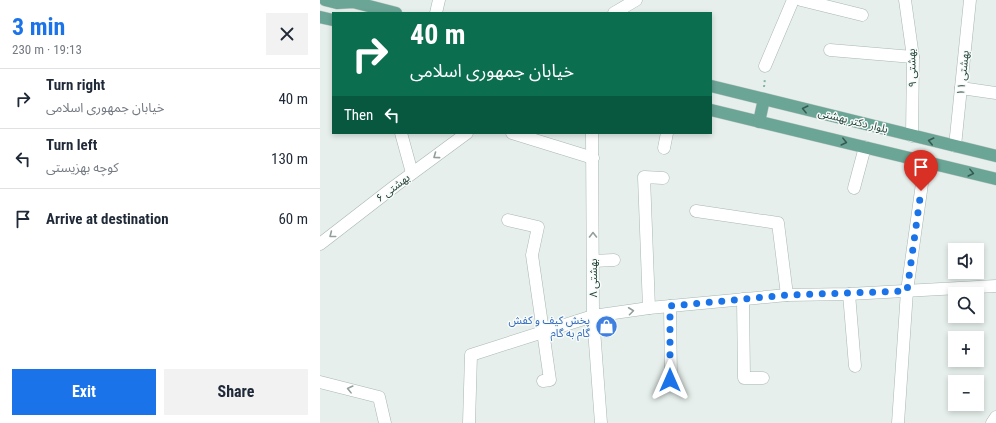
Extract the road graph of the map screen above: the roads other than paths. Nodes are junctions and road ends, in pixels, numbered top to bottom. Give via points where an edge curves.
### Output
1 (326, 0) edge
2 (439, 0) edge
3 (636, 0) edge
4 (793, 0) edge
5 (802, 0) edge
6 (905, 0) edge
7 (970, 0) edge
8 (352, 1) edge
9 (375, 7) edge
10 (392, 12) edge
11 (436, 12) edge
12 (616, 12) edge
13 (862, 14) dead end
14 (320, 17) edge
15 (332, 20) edge
16 (830, 50) dead end
17 (913, 57) junction
18 (765, 66) road end
19 (712, 86) edge
20 (961, 88) junction
21 (996, 93) edge
22 (764, 99) junction
23 (712, 110) edge
24 (759, 122) junction
25 (401, 134) edge
26 (466, 134) edge
27 (515, 134) edge
28 (592, 134) edge
29 (668, 134) edge
30 (912, 136) junction
31 (955, 146) junction
32 (865, 147) junction
33 (664, 148) dead end
34 (996, 156) edge
35 (593, 158) junction
36 (925, 162) junction
37 (412, 173) junction
38 (663, 178) dead end
39 (996, 179) edge
40 (854, 188) dead end
41 (696, 211) dead end
42 (508, 220) dead end
43 (320, 244) edge
44 (614, 260) dead end
45 (593, 261) junction
46 (996, 286) edge
47 (907, 291) junction
48 (849, 294) junction
49 (787, 295) junction
50 (743, 299) junction
51 (670, 306) junction
52 (649, 308) junction
53 (593, 316) junction
54 (542, 331) junction
55 (854, 366) dead end
56 (764, 378) dead end
57 (670, 380) dead end
58 (543, 381) dead end
59 (320, 382) edge
60 (996, 417) edge
61 (385, 423) edge
62 (469, 423) edge
63 (601, 423) edge
64 (898, 423) edge
65 (992, 423) edge

1 - 8 main road via 338,3
2 - 11 street
3 - 12 street
4 - 18 street
5 - 13 street
6 - 17 street, بهشتی ۹
7 - 20 street, بهشتی ۱۱
8 - 9 main road
9 - 10 main road
14 - 15 main road
16 - 17 street
17 - 30 street, بهشتی ۹
19 - 22 main road, بلوار دکتر بهشتی
20 - 21 street
20 - 31 street, بهشتی ۱۱
22 - 24 main road
30 -> 22 main road, بلوار دکتر بهشتی
23 - 24 main road, بلوار دکتر بهشتی
24 -> 32 main road, بلوار دکتر بهشتی
25 - 37 street
26 -> 37 street, بهشتی ۶
27 - 35 street
28 - 35 street, بهشتی ۸
29 - 33 street
31 -> 30 main road, بلوار دکتر بهشتی
31 - 34 main road, بلوار دکتر بهشتی
32 - 36 main road, بلوار دکتر بهشتی
32 - 40 street
45 -> 35 street, بهشتی ۸
36 -> 39 main road, بلوار دکتر بهشتی
36 - 47 street
37 -> 43 street, بهشتی ۶
38 - 52 street via 644,177
41 - 49 street via 778,223
42 - 54 street via 538,227 532,255
44 - 45 street
45 - 53 street, بهشتی ۸
46 - 47 street
47 - 48 street
47 - 64 street
48 - 49 street
48 - 55 street
49 - 50 street
50 - 51 street
50 - 56 street via 744,378
51 - 52 street
51 - 57 street
53 -> 52 street
53 - 54 street
53 - 63 street, بهشتی ۸
54 - 58 street via 550,380
54 - 62 street via 471,355
61 -> 59 street via 379,397
60 - 65 street

